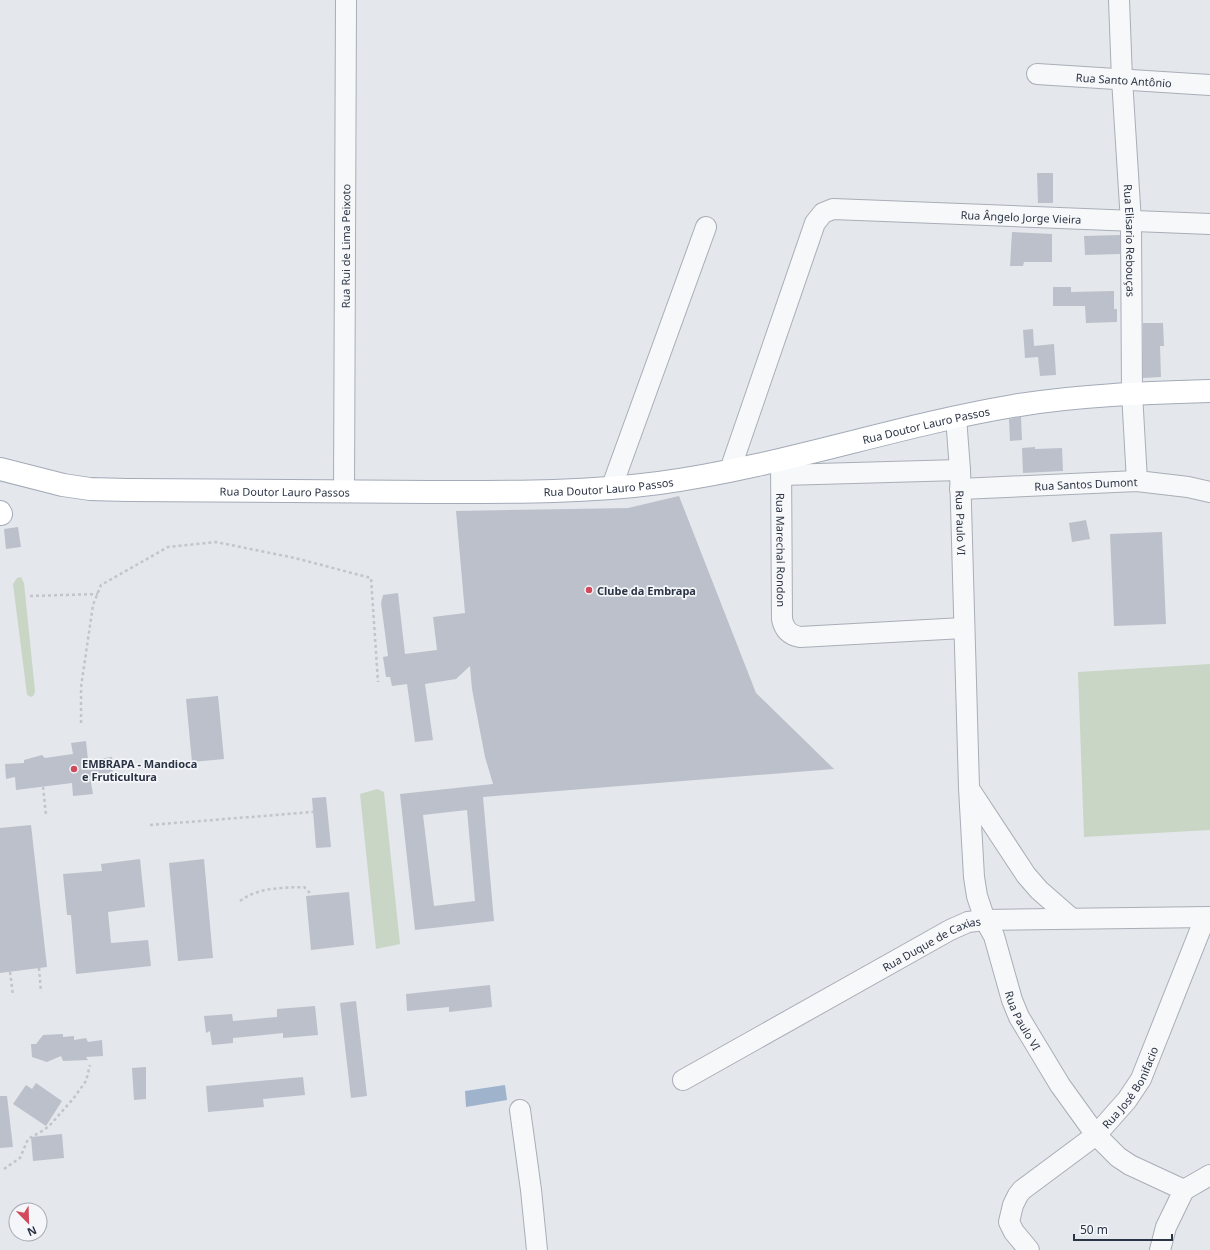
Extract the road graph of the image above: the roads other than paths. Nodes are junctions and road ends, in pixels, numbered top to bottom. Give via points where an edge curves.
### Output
1 (346, 0) edge
2 (1119, 0) edge
3 (1037, 74) dead end
4 (1122, 79) junction
5 (1210, 85) edge
6 (1131, 222) junction
7 (1210, 224) edge
8 (706, 227) dead end
9 (1210, 391) edge
10 (1132, 393) junction
11 (956, 418) junction
12 (782, 467) junction
13 (0, 469) edge
14 (730, 470) junction
15 (960, 479) junction
16 (1137, 480) junction
17 (611, 489) junction
18 (344, 492) junction
19 (1210, 492) edge
20 (963, 628) junction
21 (969, 788) junction
22 (1071, 918) junction
23 (1207, 918) edge
24 (985, 920) junction
25 (683, 1080) dead end
26 (520, 1110) dead end
27 (1096, 1135) junction
28 (1210, 1175) edge
29 (1184, 1190) junction
30 (537, 1250) edge
31 (1029, 1250) edge
32 (1160, 1250) edge

1 - 18 street, Rua Rui de Lima Peixoto
2 - 4 street, Rua Elisario Rebouças
3 - 4 street, Rua Santo Antônio
4 - 5 street, Rua Santo Antônio
4 - 6 street, Rua Elisario Rebouças
6 - 7 street, Rua Ângelo Jorge Vieira
6 - 10 street, Rua Elisario Rebouças
6 - 14 street, Rua Ângelo Jorge Vieira via 833,209 823,213 816,223
8 - 17 street
9 - 10 main road, Rua Doutor Lauro Passos
10 - 11 main road, Rua Doutor Lauro Passos via 1066,398
10 - 16 street, Rua Elisario Rebouças
11 - 12 main road, Rua Doutor Lauro Passos
11 - 15 street, Rua Paulo VI
12 - 14 main road, Rua Doutor Lauro Passos
12 - 15 street, Rua Santos Dumont
12 - 20 street, Rua Marechal Rondon via 782,619 786,630 792,636
13 - 18 main road, Rua Doutor Lauro Passos via 90,489
14 - 17 main road, Rua Doutor Lauro Passos
15 - 16 street, Rua Santos Dumont
15 - 20 street, Rua Paulo VI
16 - 19 street, Rua Santos Dumont
17 - 18 main road, Rua Doutor Lauro Passos
20 - 21 street, Rua Paulo VI
21 - 22 street via 1026,875
21 - 24 street, Rua Paulo VI via 974,877
22 - 23 street, Rua Duque de Caxias
22 - 24 street, Rua Duque de Caxias
23 - 27 street, Rua José Bonifacio via 1141,1079 1127,1100
24 - 25 street, Rua Duque de Caxias via 968,922 950,930
24 - 27 street, Rua Paulo VI via 994,936 1019,1018 1060,1085
26 - 30 street via 532,1190
27 - 29 street, Rua Paulo VI via 1130,1165
27 - 31 street, Rua José Bonifacio via 1022,1190 1012,1204 1009,1222
28 - 29 street
29 - 32 street via 1166,1227

